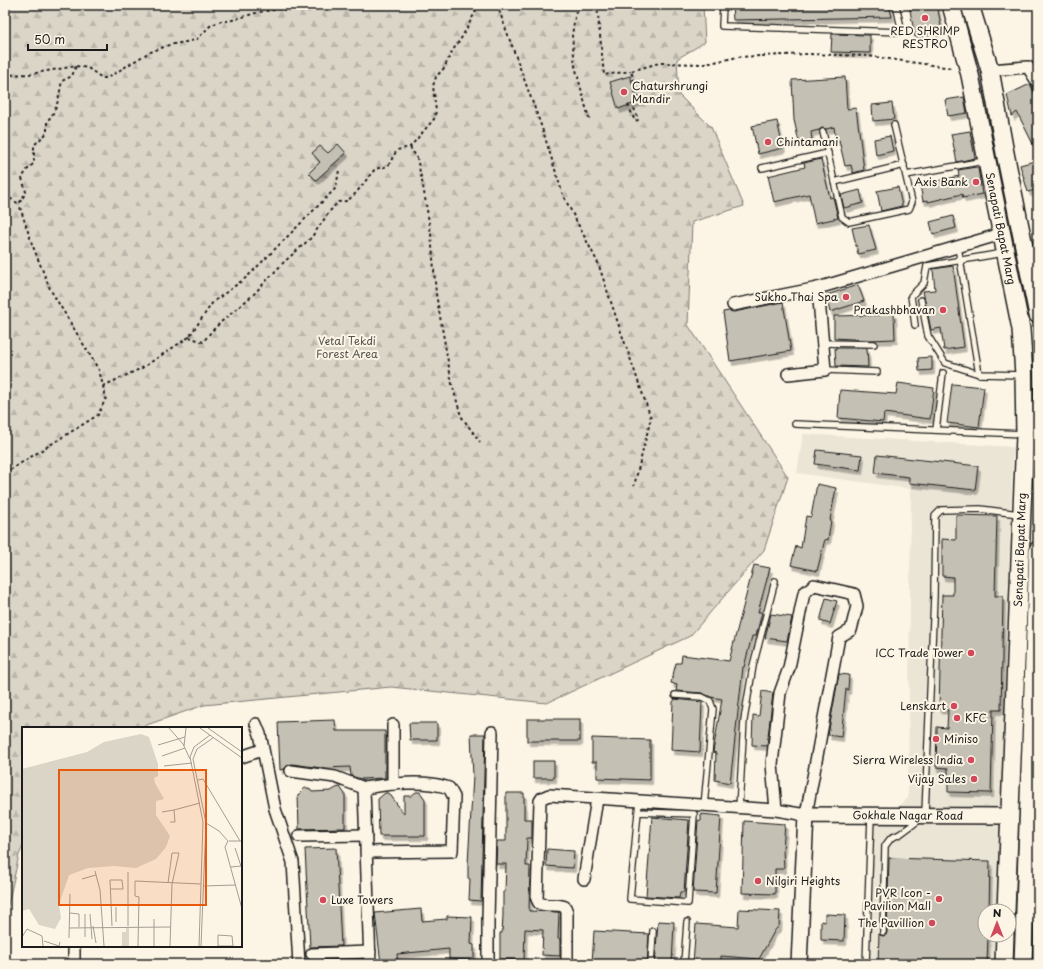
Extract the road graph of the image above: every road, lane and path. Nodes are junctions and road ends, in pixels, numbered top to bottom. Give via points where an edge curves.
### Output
1 (318, 5) edge
2 (479, 5) edge
3 (497, 5) edge
4 (577, 5) edge
5 (596, 5) edge
6 (723, 5) edge
7 (896, 5) edge
8 (951, 5) edge
9 (970, 5) edge
10 (76, 66) junction
11 (952, 68) dead end
12 (990, 70) junction
13 (631, 71) junction
14 (5, 75) edge
15 (1038, 83) edge
16 (628, 105) dead end
17 (589, 119) dead end
18 (894, 125) dead end
19 (823, 132) dead end
20 (410, 147) junction
21 (828, 153) junction
22 (986, 161) junction
23 (904, 165) junction
24 (762, 168) dead end
25 (339, 170) dead end
26 (906, 175) junction
27 (834, 182) junction
28 (5, 195) edge
29 (19, 204) junction
30 (1002, 234) junction
31 (958, 247) junction
32 (1005, 252) junction
33 (960, 260) junction
34 (818, 288) junction
35 (921, 300) dead end
36 (733, 305) dead end
37 (1038, 315) edge
38 (915, 325) dead end
39 (189, 337) junction
40 (822, 343) junction
41 (874, 344) dead end
42 (825, 370) junction
43 (877, 372) dead end
44 (943, 373) dead end
45 (788, 374) dead end
46 (979, 374) junction
47 (1024, 375) junction
48 (103, 386) junction
49 (795, 424) dead end
50 (936, 430) junction
51 (1025, 435) junction
52 (480, 442) dead end
53 (5, 473) edge
54 (634, 486) dead end
55 (1022, 514) junction
56 (1038, 550) edge
57 (775, 581) dead end
58 (674, 695) dead end
59 (256, 724) dead end
60 (393, 725) dead end
61 (492, 732) dead end
62 (262, 750) junction
63 (242, 757) edge
64 (291, 771) dead end
65 (393, 784) junction
66 (364, 788) junction
67 (597, 799) junction
68 (704, 806) junction
69 (638, 807) junction
70 (739, 809) junction
71 (776, 810) junction
72 (806, 815) junction
73 (871, 815) junction
74 (924, 815) junction
75 (1009, 816) junction
76 (1033, 827) edge
77 (366, 835) junction
78 (299, 836) dead end
79 (366, 852) junction
80 (584, 879) dead end
81 (1006, 903) edge
82 (687, 922) dead end
83 (653, 931) dead end
84 (883, 932) dead end
85 (1005, 943) edge
86 (74, 947) edge
87 (370, 952) junction
88 (312, 954) dead end
89 (74, 964) edge
90 (299, 964) edge
91 (370, 964) edge
92 (488, 964) edge
93 (567, 964) edge
94 (651, 964) edge
95 (684, 964) edge
96 (799, 964) edge
97 (866, 964) edge
98 (1004, 964) edge
99 (1023, 964) edge

1 - 10 path via 308,11 280,9 221,22 210,26 196,40 169,45 107,78 102,78 88,68
2 - 20 path via 444,68 436,77 433,86 436,111 434,119
3 - 54 path via 542,128 563,195 598,263 651,418
4 - 17 path via 572,34 575,66
5 - 13 path via 604,75
6 - 7 lane via 722,26 902,32
8 - 22 main road, Senapati Bapat Marg via 970,75
9 - 12 main road, Senapati Bapat Marg
10 - 14 path via 30,74
10 - 29 path via 72,76 62,81 55,109 47,121 47,132 34,145 34,164 22,178 26,192
11 - 13 path via 868,56 807,54 738,57 705,64 660,63
12 - 15 street via 1028,67
12 - 37 main road, Senapati Bapat Marg
13 - 16 path via 640,103 633,105 638,120 635,121
18 - 23 lane
19 - 21 lane
20 - 39 path via 397,150 388,166 376,169 347,201 338,202 311,238 283,262 253,295 210,332 203,342
20 - 52 path via 417,158 423,186 431,234 436,294 452,384 461,416
21 - 24 lane
21 - 27 lane
22 - 26 lane
22 - 30 main road, Senapati Bapat Marg
23 - 26 lane
23 - 27 lane
25 - 39 path via 336,188 247,277 213,302
26 - 27 lane via 912,202 909,209 849,222 842,217
28 - 29 path
29 - 48 path via 50,289 99,370
30 - 31 street
30 - 32 main road, Senapati Bapat Marg
31 - 33 lane
31 - 34 street
32 - 33 lane
32 - 47 main road, Senapati Bapat Marg via 1021,329
33 - 38 lane via 927,266 924,283 911,296
33 - 46 lane
34 - 36 street
34 - 40 street
35 - 46 lane via 928,336 945,363
39 - 48 path via 142,368
40 - 41 lane
40 - 42 street
42 - 43 lane
42 - 45 street
44 - 50 lane
46 - 47 lane
47 - 51 main road, Senapati Bapat Marg
48 - 53 path via 106,398 98,415
49 - 50 lane
50 - 51 lane
51 - 55 main road, Senapati Bapat Marg
55 - 74 lane via 980,509 941,510 935,516
55 - 75 main road, Senapati Bapat Marg
56 - 76 main road, Senapati Bapat Marg
57 - 70 lane via 753,666 744,720
58 - 68 lane via 702,697 710,701 713,708
59 - 62 street
60 - 65 street
61 - 92 street
62 - 63 street
62 - 90 street via 275,809 293,862
64 - 66 street via 335,778
65 - 66 street
65 - 79 street via 438,784 449,788 454,798 452,851
66 - 77 street
67 - 69 street
67 - 80 street
67 - 93 street via 549,795 540,801 537,899 539,904 565,907
68 - 69 street
68 - 70 street
69 - 69 lane via 694,814 688,903 630,899
70 - 71 street
71 - 72 street
71 - 72 street via 772,764 780,693 789,668 804,593 814,585 854,594 857,606 851,630 839,637
72 - 73 street, Gokhale Nagar Road
72 - 96 street
73 - 74 street, Gokhale Nagar Road
73 - 97 lane
74 - 75 street, Gokhale Nagar Road
74 - 84 lane via 891,838 885,846
75 - 81 main road, Senapati Bapat Marg
76 - 99 main road, Senapati Bapat Marg
77 - 78 street
77 - 79 street
79 - 87 street
82 - 95 lane
83 - 94 lane
85 - 98 main road
86 - 89 street
87 - 88 street
87 - 91 street

